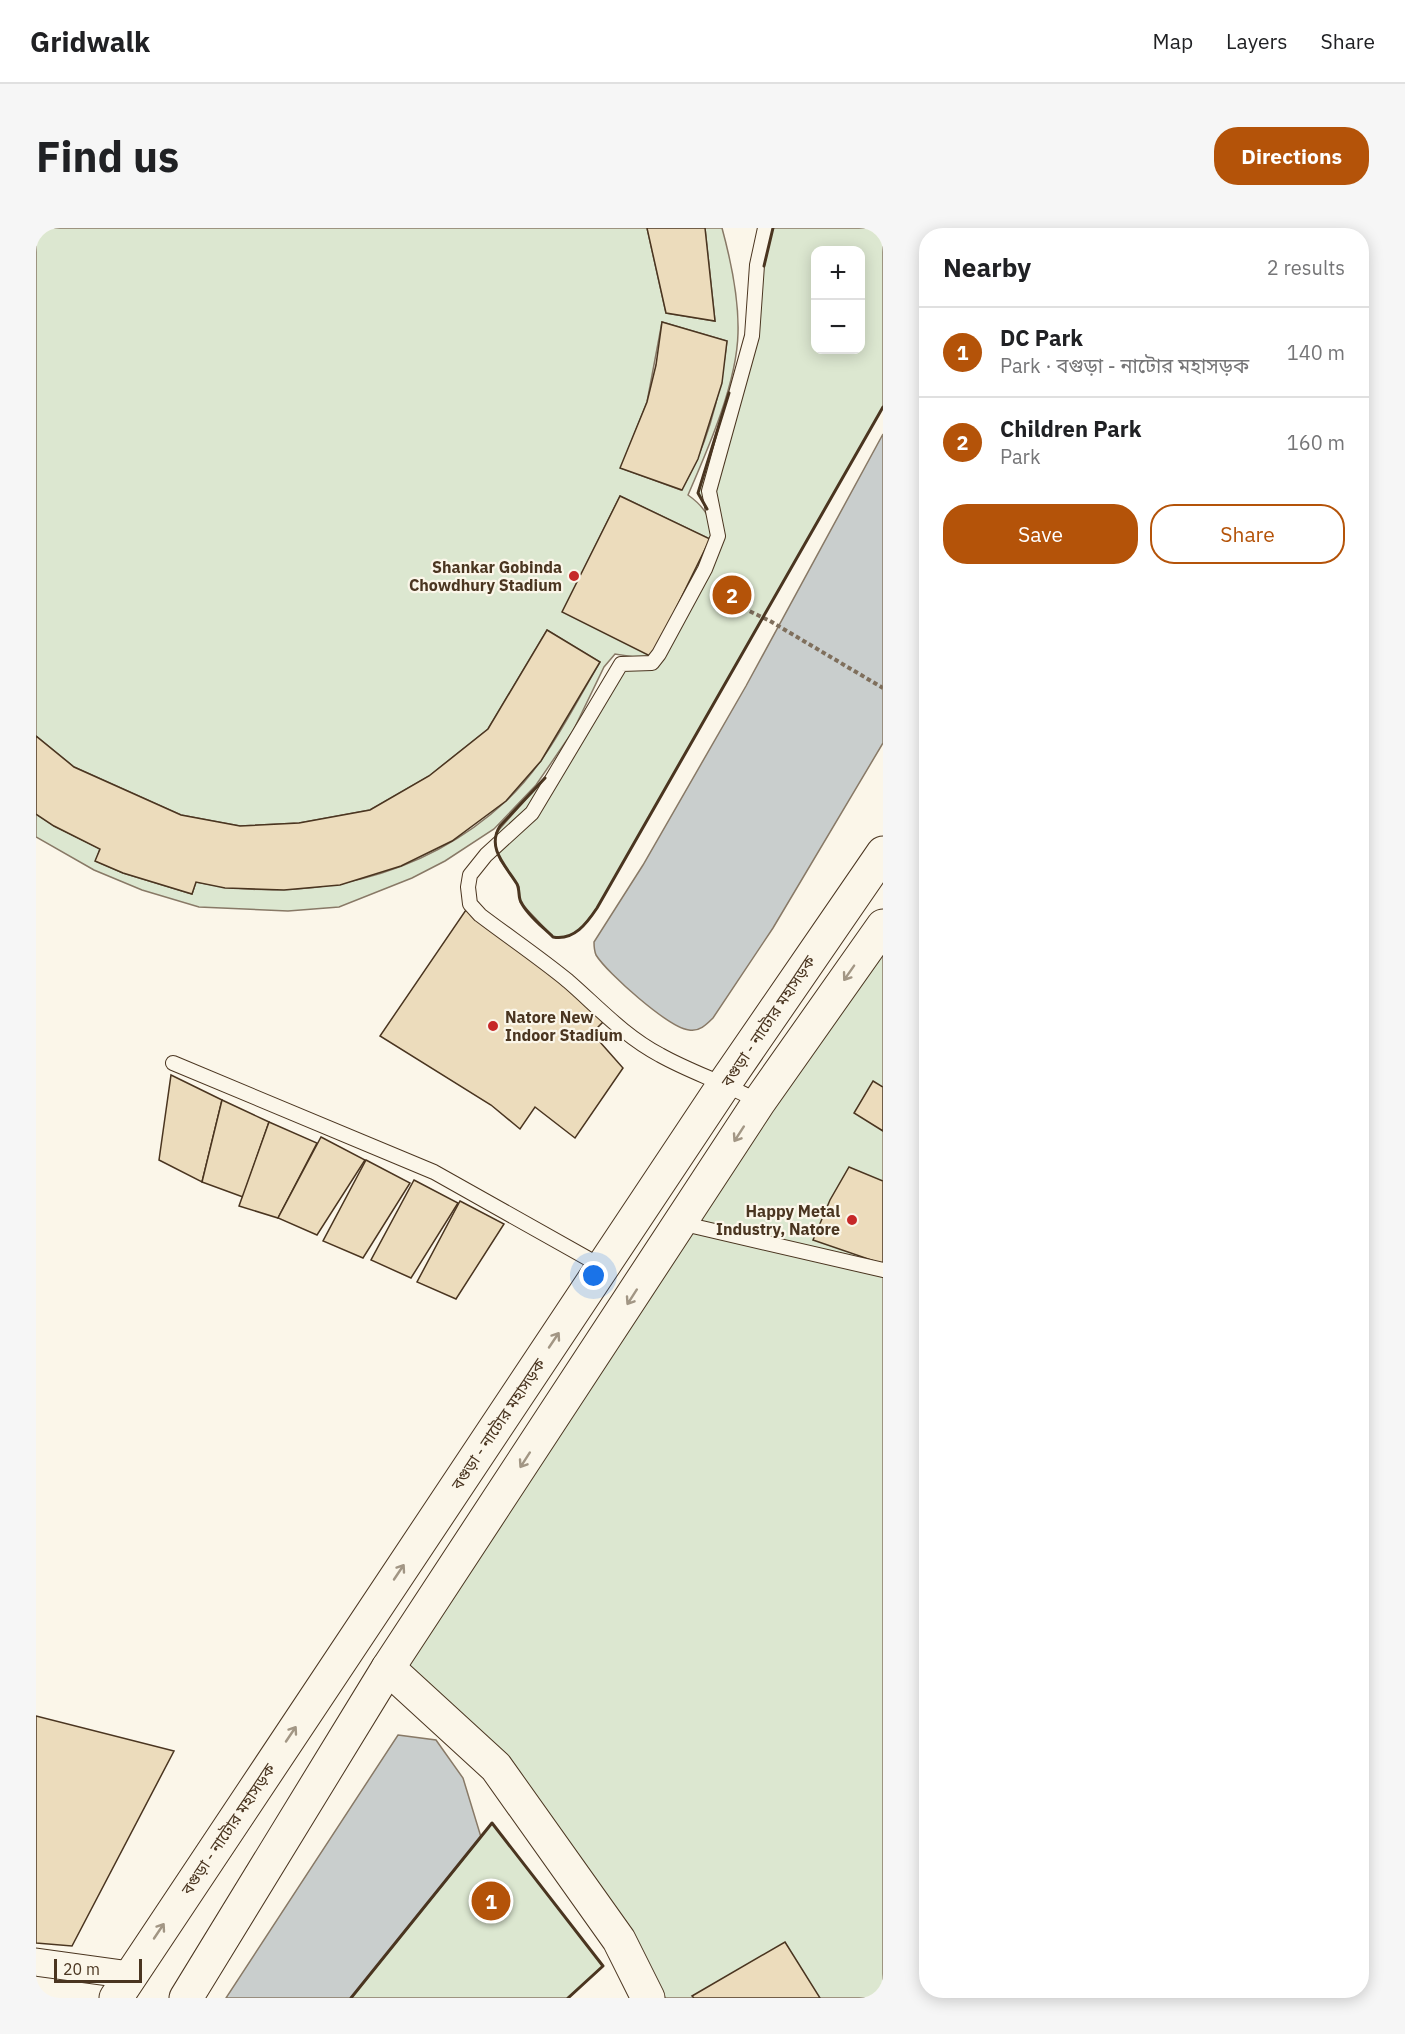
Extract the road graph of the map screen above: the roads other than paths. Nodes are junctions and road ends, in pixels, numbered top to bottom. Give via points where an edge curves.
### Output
1 (765, 228) edge
2 (883, 853) edge
3 (883, 926) edge
4 (174, 1063) dead end
5 (725, 1083) junction
6 (759, 1102) junction
7 (680, 1223) junction
8 (603, 1267) junction
9 (883, 1270) edge
10 (362, 1629) junction
11 (388, 1668) junction
12 (36, 1962) edge
13 (123, 1986) edge
14 (641, 1995) edge
15 (186, 1998) edge

1 - 5 lane via 757,265 752,336 709,491 718,536 696,585 652,663 621,664 532,813 486,855 470,875 468,887 470,904 480,915 562,977 599,1008 606,1019 659,1055
2 - 5 main road, বগুড়া - নাটোর মহাসড়ক
3 -> 6 main road
4 - 8 lane via 434,1172
5 - 6 lane
5 - 8 main road, বগুড়া - নাটোর মহাসড়ক
6 -> 7 main road
7 - 9 lane
7 -> 11 main road
10 -> 8 main road, বগুড়া - নাটোর মহাসড়ক
10 - 11 main road
13 -> 10 main road, বগুড়া - নাটোর মহাসড়ক
11 - 14 main road via 496,1767 619,1940
11 - 15 main road
12 - 13 street

